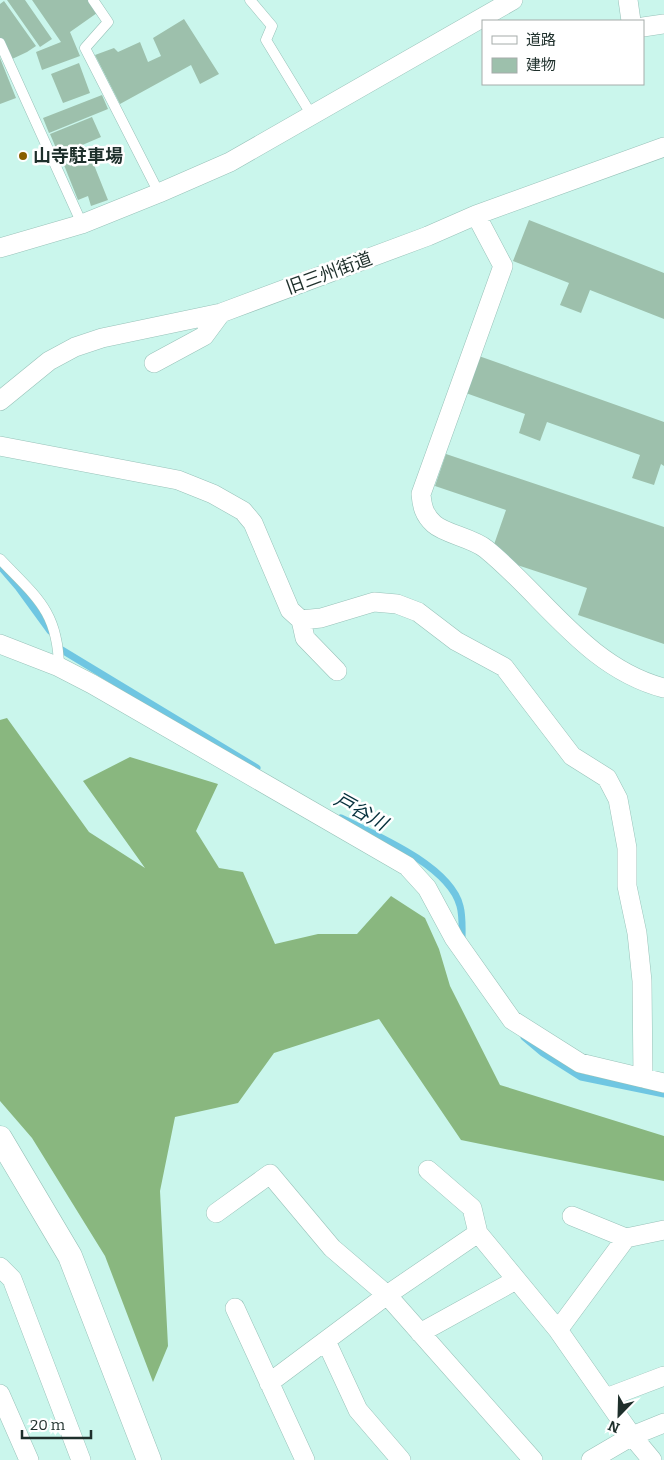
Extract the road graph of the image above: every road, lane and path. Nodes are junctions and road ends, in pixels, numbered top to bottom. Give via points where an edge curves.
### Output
1 (93, 0) edge
2 (250, 0) edge
3 (513, 0) edge
4 (628, 0) edge
5 (631, 20) edge
6 (664, 24) edge
7 (644, 27) edge
8 (0, 43) edge
9 (311, 114) junction
10 (664, 147) edge
11 (159, 193) junction
12 (476, 215) junction
13 (82, 224) junction
14 (0, 248) edge
15 (221, 313) junction
16 (154, 363) dead end
17 (0, 401) edge
18 (0, 446) edge
19 (0, 559) edge
20 (301, 620) junction
21 (0, 644) edge
22 (59, 662) junction
23 (337, 671) dead end
24 (664, 688) edge
25 (643, 1078) junction
26 (664, 1083) edge
27 (0, 1138) edge
28 (428, 1170) dead end
29 (216, 1213) dead end
30 (572, 1216) dead end
31 (664, 1230) edge
32 (478, 1233) junction
33 (626, 1238) junction
34 (0, 1267) edge
35 (516, 1280) junction
36 (387, 1295) junction
37 (235, 1308) dead end
38 (558, 1330) junction
39 (420, 1333) junction
40 (326, 1341) junction
41 (664, 1376) edge
42 (269, 1383) junction
43 (0, 1394) edge
44 (606, 1398) junction
45 (664, 1423) edge
46 (632, 1436) junction
47 (29, 1460) edge
48 (81, 1460) edge
49 (149, 1460) edge
50 (305, 1460) edge
51 (401, 1460) edge
52 (533, 1460) edge
53 (591, 1460) edge
54 (652, 1460) edge

1 - 11 lane via 108,22 85,48
2 - 9 lane via 272,26 266,40
3 - 9 street
4 - 5 street
6 - 7 street
8 - 13 lane
9 - 11 street via 230,162
10 - 12 street, 旧三州街道
11 - 13 street
12 - 15 street, 旧三州街道
12 - 24 street via 503,266 422,494 422,509 434,524 483,546 508,567 570,632 606,661
13 - 14 street
15 - 16 street via 204,336
15 - 17 street, 旧三州街道 via 102,338 75,347 49,360
18 - 20 street via 178,480 243,511 253,523 290,610
19 - 22 lane via 42,603 54,626
20 - 23 street via 305,638
20 - 25 street via 321,618 374,602 397,604 418,612 456,641 504,667 572,756 607,778 618,799 627,848 627,886 637,933 642,981
21 - 22 street
22 - 25 street via 407,866 427,888 454,938 512,1020 580,1063
25 - 26 street
27 - 49 street via 70,1256
28 - 32 street via 472,1208
29 - 36 street via 270,1174 332,1248
30 - 33 street
31 - 33 street
32 - 35 street
32 - 36 street
33 - 38 street
34 - 48 street via 12,1279
35 - 38 street
35 - 39 street
36 - 39 street
36 - 40 street
37 - 42 street
38 - 44 street
39 - 52 street
40 - 42 street
40 - 51 street via 358,1410
41 - 44 street
42 - 50 street
43 - 47 street
44 - 46 street
45 - 46 street
46 - 53 street
46 - 54 street

